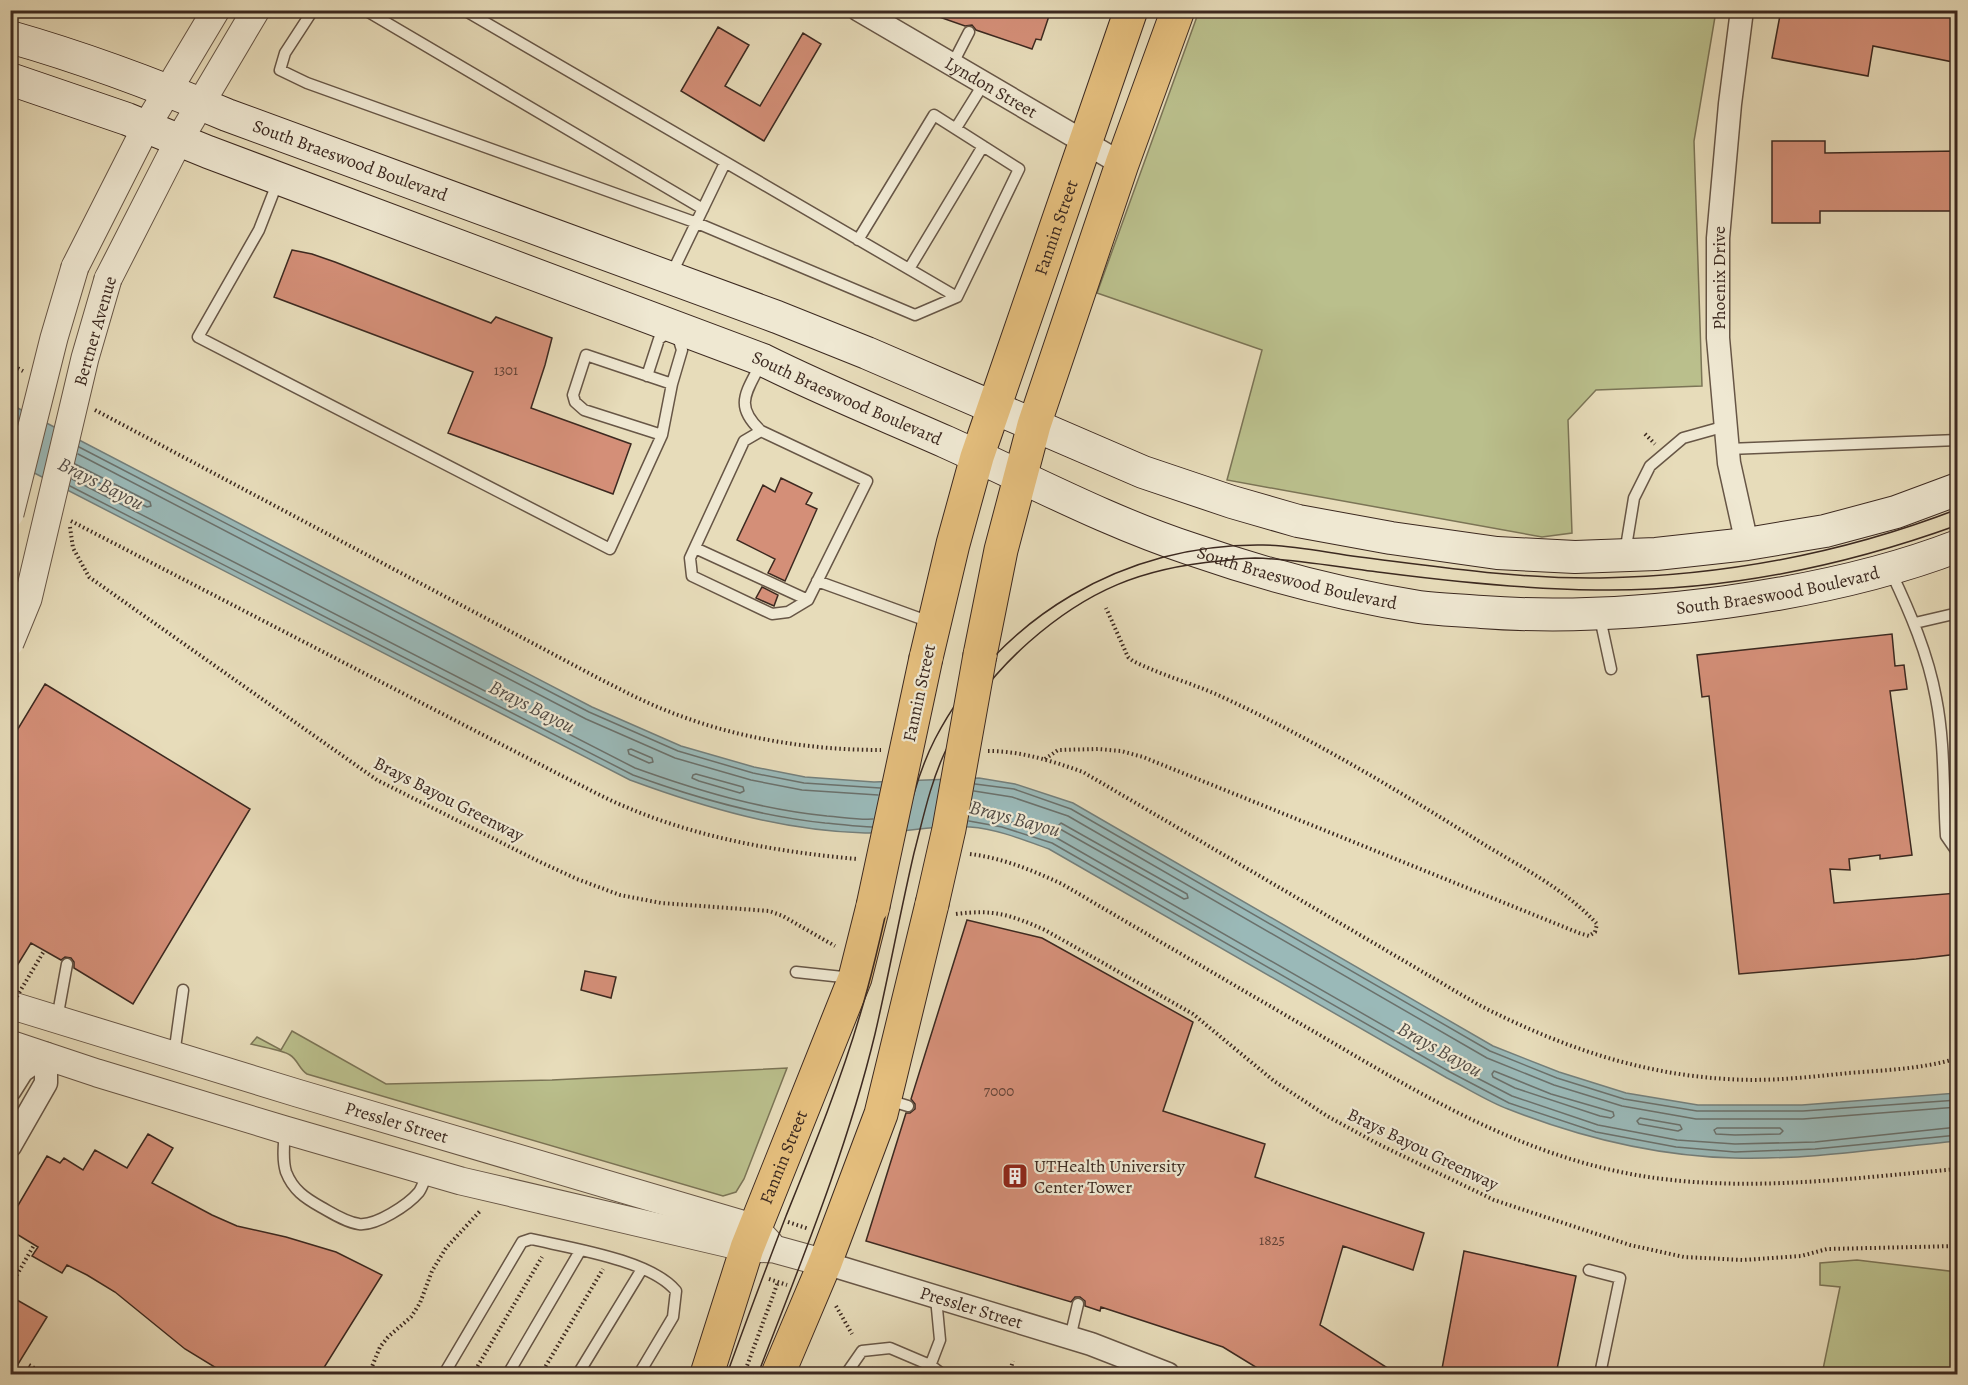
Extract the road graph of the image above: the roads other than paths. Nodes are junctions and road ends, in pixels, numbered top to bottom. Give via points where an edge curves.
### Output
1 (216, 10) edge
2 (255, 10) edge
3 (313, 10) edge
4 (464, 10) edge
5 (1131, 10) edge
6 (1178, 10) edge
7 (1742, 10) edge
8 (369, 11) edge
9 (872, 14) edge
10 (969, 32) dead end
11 (10, 37) edge
12 (952, 65) junction
13 (10, 79) edge
14 (984, 83) junction
15 (168, 91) junction
16 (200, 104) junction
17 (146, 127) junction
18 (956, 129) junction
19 (179, 140) junction
20 (1085, 143) junction
21 (983, 146) junction
22 (725, 163) junction
23 (1122, 164) junction
24 (279, 178) junction
25 (703, 209) junction
26 (697, 223) junction
27 (858, 240) junction
28 (909, 269) junction
29 (680, 281) junction
30 (957, 297) junction
31 (675, 327) junction
32 (763, 360) junction
33 (647, 376) junction
34 (672, 384) junction
35 (994, 408) junction
36 (1034, 425) junction
37 (1726, 426) junction
38 (761, 431) junction
39 (662, 435) junction
40 (1958, 440) edge
41 (1728, 449) junction
42 (977, 457) junction
43 (1020, 477) junction
44 (1958, 489) edge
45 (10, 514) edge
46 (1747, 544) junction
47 (1958, 546) edge
48 (695, 548) junction
49 (1625, 555) junction
50 (1889, 569) junction
51 (817, 581) junction
52 (808, 600) junction
53 (1958, 613) edge
54 (1599, 614) junction
55 (934, 624) junction
56 (1915, 624) junction
57 (10, 643) edge
58 (1611, 669) dead end
59 (1958, 849) edge
60 (67, 964) dead end
61 (858, 968) junction
62 (796, 972) dead end
63 (183, 990) dead end
64 (10, 1006) edge
65 (57, 1019) junction
66 (10, 1044) edge
67 (46, 1054) junction
68 (174, 1055) junction
69 (10, 1090) edge
70 (297, 1093) junction
71 (285, 1130) junction
72 (10, 1146) edge
73 (529, 1162) junction
74 (428, 1171) junction
75 (509, 1193) junction
76 (758, 1241) junction
77 (580, 1251) junction
78 (825, 1263) junction
79 (642, 1269) junction
80 (1589, 1270) dead end
81 (936, 1298) junction
82 (1078, 1304) dead end
83 (802, 1317) junction
84 (1070, 1338) junction
85 (929, 1370) edge
86 (444, 1374) edge
87 (508, 1374) edge
88 (578, 1374) edge
89 (639, 1374) edge
90 (706, 1374) edge
91 (778, 1374) edge
92 (786, 1374) edge
93 (846, 1374) edge
94 (942, 1374) edge
95 (1168, 1374) edge
96 (1600, 1374) edge

1 - 15 street, Bertner Avenue
2 - 16 street, Bertner Avenue
3 - 26 lane via 285,53 279,70
4 - 22 lane
5 - 20 main road, Fannin Street
6 - 23 main road
7 - 37 street, Phoenix Drive via 1718,238 1718,338
8 - 25 lane
9 - 12 street, Lyndon Street
10 - 12 lane
11 - 15 main road, South Braeswood Boulevard
12 - 14 street, Lyndon Street
13 - 17 main road, South Braeswood Boulevard
14 - 18 lane
14 - 20 street, Lyndon Street
15 - 16 main road, South Braeswood Boulevard
15 - 17 street, Bertner Avenue
16 - 19 street, Bertner Avenue
16 - 29 main road, South Braeswood Boulevard
17 - 19 main road, South Braeswood Boulevard
17 - 45 street, Bertner Avenue, bridge via 75,267
18 - 21 lane
18 - 27 lane via 934,115
19 - 24 main road, South Braeswood Boulevard
19 - 57 street, Bertner Avenue, bridge via 108,279 85,358 28,599
20 - 23 street, Lyndon Street
20 - 35 main road, Fannin Street
21 - 28 lane
21 - 30 lane via 1019,169
22 - 25 lane
22 - 27 lane
23 - 36 main road
24 - 31 main road, South Braeswood Boulevard
24 - 39 lane via 259,230 198,337 610,549
25 - 26 lane
26 - 29 lane
26 - 30 lane via 915,315
27 - 28 lane
28 - 30 lane
29 - 31 main road
29 - 35 main road, South Braeswood Boulevard via 867,353
31 - 32 main road, South Braeswood Boulevard
31 - 33 lane via 659,339
31 - 34 lane via 682,350
32 - 38 lane via 744,400 748,419
32 - 42 main road, South Braeswood Boulevard
33 - 34 lane
33 - 39 lane via 586,355 573,395 584,410
34 - 39 lane
35 - 36 main road, South Braeswood Boulevard
35 - 42 main road, Fannin Street
36 - 43 main road
36 - 49 main road, South Braeswood Boulevard via 1143,472 1298,521 1497,553
37 - 41 street, Phoenix Drive
37 - 49 lane via 1683,438 1650,466 1634,498
38 - 48 lane via 744,441
38 - 51 lane via 867,481
40 - 41 lane
41 - 46 street, Phoenix Drive
42 - 43 main road, South Braeswood Boulevard
42 - 55 main road, Fannin Street
43 - 54 main road, South Braeswood Boulevard via 1194,550 1339,591 1421,607 1514,614
43 - 78 main road, bridge via 1001,550 896,1102 881,1114
44 - 46 main road, South Braeswood Boulevard via 1896,512 1825,531
46 - 49 main road, South Braeswood Boulevard
47 - 50 main road, South Braeswood Boulevard
48 - 52 lane
48 - 52 lane via 690,558 692,576 772,614 788,612
50 - 54 main road, South Braeswood Boulevard via 1825,586 1754,598
50 - 56 lane
51 - 52 lane
51 - 55 lane
53 - 56 lane
54 - 58 lane
55 - 61 main road, Fannin Street, bridge
56 - 59 lane via 1936,696 1942,734 1946,836
60 - 65 lane
61 - 62 lane
61 - 76 main road, Fannin Street
63 - 68 lane
64 - 65 street, Pressler Street
65 - 67 street
65 - 68 street, Pressler Street
66 - 67 street, Pressler Street
67 - 69 street via 22,1071
67 - 71 street, Pressler Street
67 - 72 street via 46,1083
68 - 70 street, Pressler Street
70 - 71 street
70 - 73 street, Pressler Street
71 - 74 street, Pressler Street
71 - 74 lane via 285,1169 296,1191 360,1224 392,1214 418,1194
73 - 75 street
73 - 76 street, Pressler Street
74 - 75 street, Pressler Street
75 - 76 street, Pressler Street
76 - 78 street, Pressler Street
76 - 90 main road, Fannin Street
77 - 79 lane
77 - 86 lane via 531,1239 522,1242
77 - 87 lane
78 - 81 street, Pressler Street
78 - 83 main road
79 - 88 lane
79 - 89 lane via 669,1283 676,1291 676,1300 673,1317
80 - 96 lane via 1620,1278
81 - 84 street, Pressler Street
81 - 85 lane via 940,1340
82 - 84 lane
83 - 91 main road
83 - 92 main road
84 - 95 street, Pressler Street
85 - 93 lane via 890,1348 862,1351
85 - 94 lane

